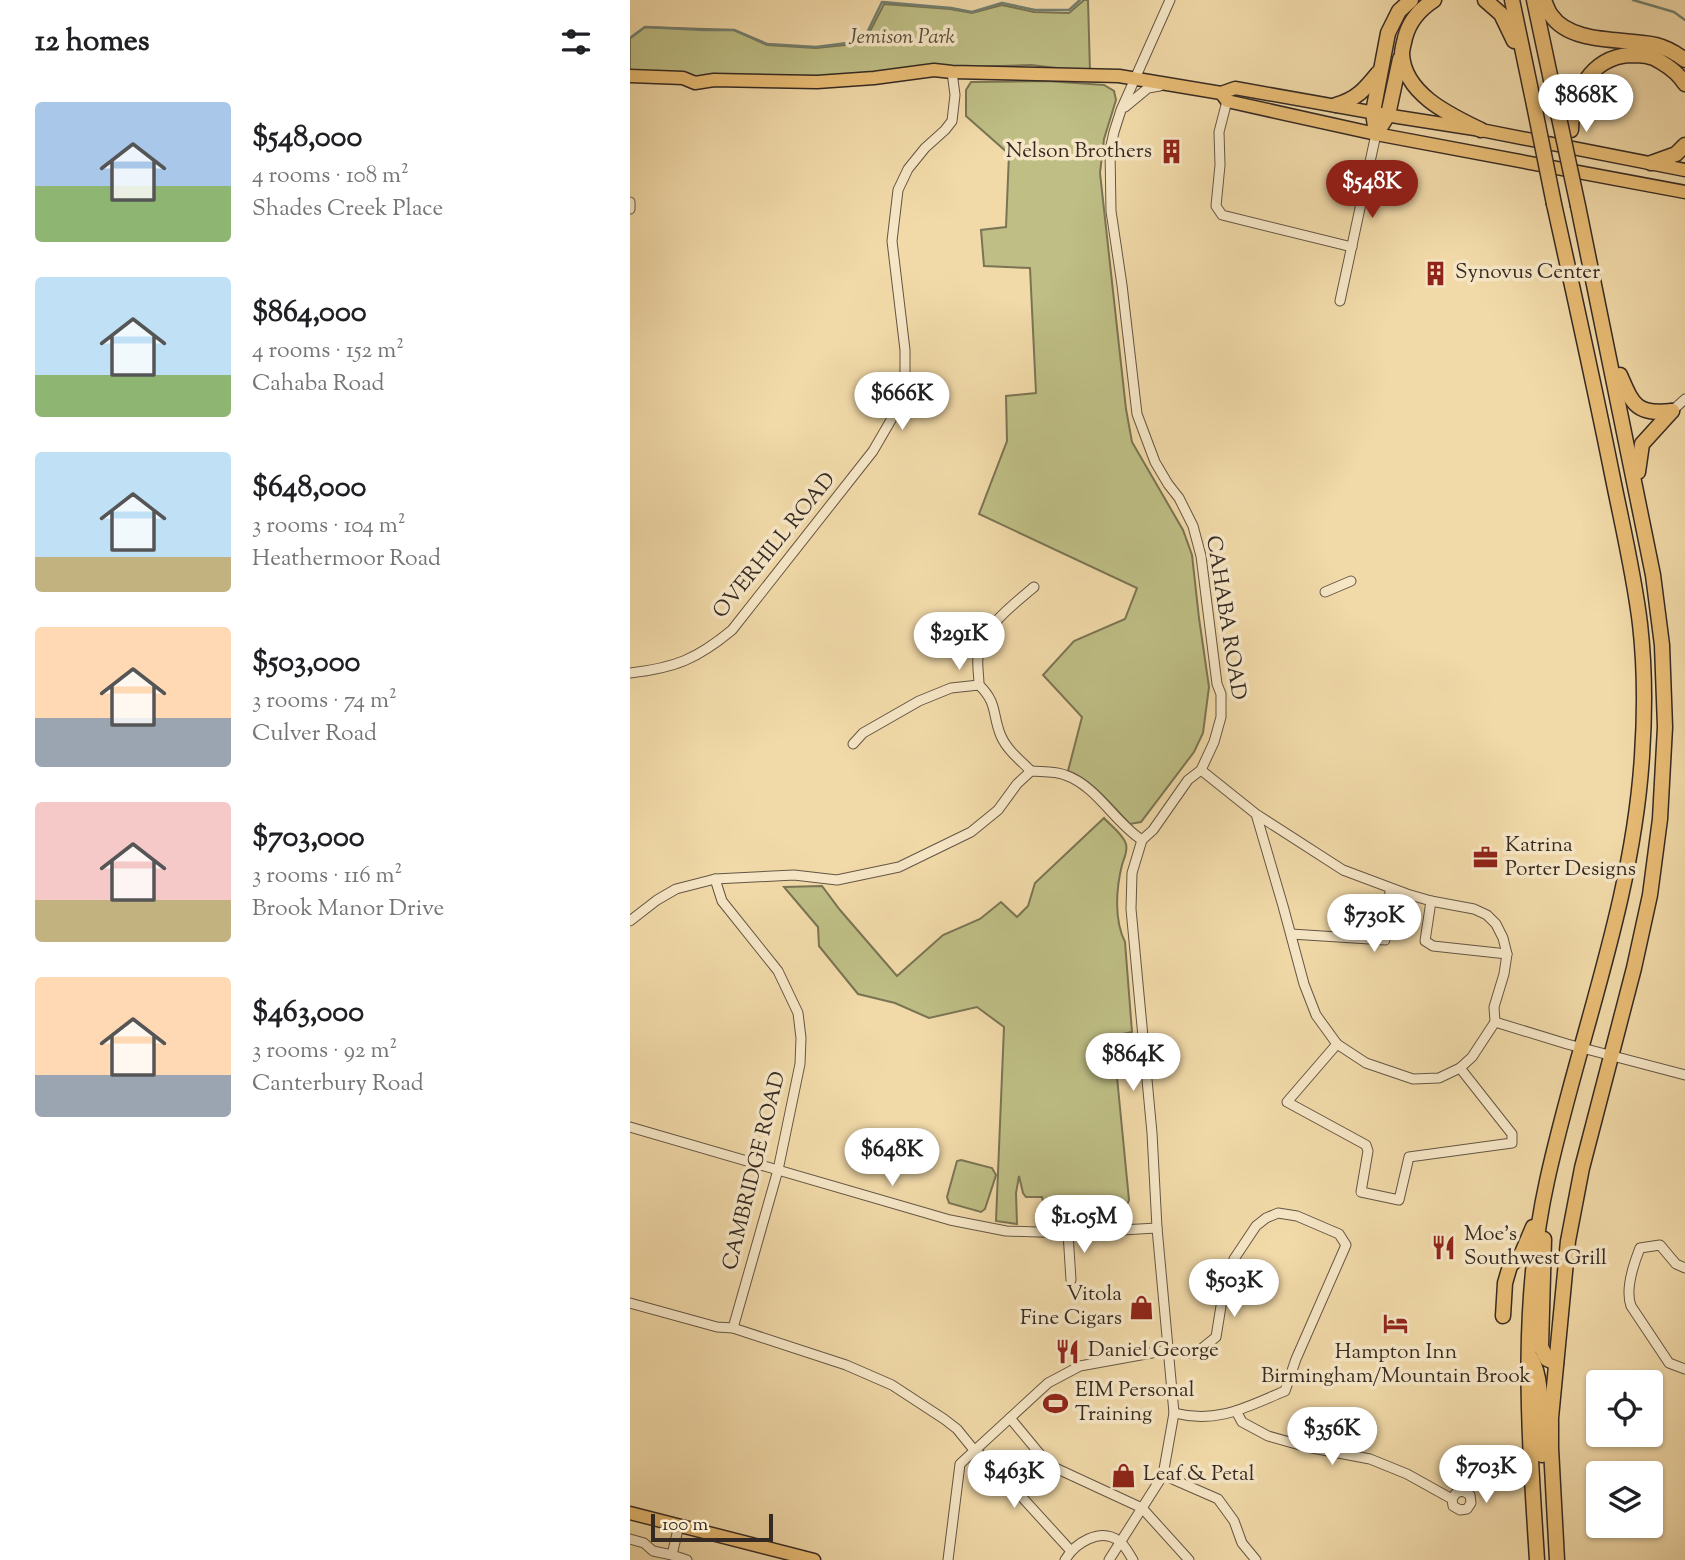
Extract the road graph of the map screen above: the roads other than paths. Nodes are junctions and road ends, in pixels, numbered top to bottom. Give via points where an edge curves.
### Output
1 (1170, 0) edge
2 (1411, 0) edge
3 (1434, 0) edge
4 (1485, 0) edge
5 (1512, 0) edge
6 (1534, 0) edge
7 (1544, 0) edge
8 (1644, 50) junction
9 (1402, 52) junction
10 (1685, 60) edge
11 (952, 72) junction
12 (1379, 72) junction
13 (1527, 72) junction
14 (630, 76) edge
15 (1135, 79) junction
16 (1168, 84) junction
17 (1685, 84) edge
18 (1224, 97) junction
19 (1336, 105) junction
20 (1121, 110) junction
21 (1373, 112) junction
22 (1388, 115) junction
23 (1481, 130) junction
24 (1376, 134) junction
25 (1685, 145) edge
26 (1651, 163) junction
27 (1685, 170) edge
28 (1685, 192) edge
29 (630, 202) edge
30 (1583, 207) junction
31 (630, 209) edge
32 (1352, 247) junction
33 (1340, 301) dead end
34 (1609, 352) junction
35 (1685, 399) edge
36 (1672, 411) junction
37 (1637, 488) junction
38 (1351, 581) dead end
39 (1034, 587) dead end
40 (1325, 592) dead end
41 (630, 673) edge
42 (979, 685) junction
43 (853, 744) dead end
44 (1201, 770) junction
45 (1031, 771) junction
46 (1256, 814) junction
47 (1142, 840) junction
48 (715, 879) junction
49 (1390, 889) junction
50 (1430, 901) junction
51 (630, 922) edge
52 (1291, 934) junction
53 (1507, 954) junction
54 (1495, 1022) junction
55 (1337, 1044) junction
56 (1582, 1047) junction
57 (1612, 1055) junction
58 (1460, 1068) junction
59 (1685, 1075) edge
60 (630, 1127) edge
61 (778, 1170) junction
62 (1542, 1210) junction
63 (1157, 1228) junction
64 (1068, 1233) junction
65 (1685, 1268) edge
66 (1071, 1280) dead end
67 (630, 1303) edge
68 (1503, 1316) dead end
69 (733, 1328) junction
70 (1168, 1350) junction
71 (1528, 1352) junction
72 (1556, 1363) junction
73 (1685, 1369) edge
74 (1236, 1411) junction
75 (1174, 1413) junction
76 (1010, 1418) junction
77 (974, 1450) junction
78 (1164, 1475) junction
79 (1452, 1499) dead end
80 (1142, 1508) junction
81 (630, 1513) edge
82 (679, 1525) junction
83 (630, 1539) edge
84 (1121, 1542) junction
85 (1556, 1545) junction
86 (1070, 1551) junction
87 (673, 1555) junction
88 (687, 1560) edge
89 (814, 1560) edge
90 (948, 1560) edge
91 (1065, 1560) edge
92 (1109, 1560) edge
93 (1133, 1560) edge
94 (1189, 1560) edge
95 (1255, 1560) edge
96 (1537, 1560) edge
97 (1558, 1560) edge

1 - 15 street, CAHABA ROAD
2 - 12 highway via 1390,26
3 - 9 highway via 1408,27
4 - 13 highway via 1505,20
5 - 13 highway
6 - 30 highway, bridge
7 - 8 highway via 1551,15 1569,30
8 - 10 highway via 1655,46
8 - 17 highway via 1672,68
8 - 30 highway via 1600,65 1574,103 1571,130
9 - 22 highway
9 - 23 highway via 1406,72 1420,91 1443,111
11 - 14 main road via 817,82 695,83 683,78
11 - 15 main road
11 - 41 street, OVERHILL ROAD via 952,121 908,169 898,190 892,241 905,377 891,420 873,451 732,630 689,660
12 - 19 highway via 1356,97
12 - 21 highway
13 - 56 highway, bridge via 1640,626 1644,716 1636,817 1616,921
15 - 16 main road
15 - 20 street, CAHABA ROAD
16 - 18 main road
16 - 20 street via 1148,88
18 - 19 main road via 1235,88
18 - 24 main road
18 - 32 street via 1216,206 1222,215
19 - 21 main road
20 - 44 street, CAHABA ROAD via 1110,150 1111,211 1137,414 1155,462 1193,526 1222,694 1221,718
21 - 22 main road
21 - 24 highway
22 - 23 main road
22 - 24 highway
23 - 26 main road
24 - 28 main road
24 - 32 street
25 - 26 highway via 1676,154
26 - 27 main road
29 - 31 street
30 - 34 highway via 1606,292 1602,322
32 - 33 street
34 - 36 highway via 1637,407
34 - 37 highway
35 - 36 street
36 - 37 highway via 1642,444
37 - 57 highway via 1659,616 1665,727 1650,895
38 - 40 street
39 - 42 street via 1001,615 983,640 978,655
42 - 43 street via 951,688 919,701 863,733
42 - 45 street via 990,696 1006,745
44 - 46 street
44 - 47 street, CAHABA ROAD
45 - 47 street via 1063,774 1086,787
45 - 48 street via 998,810 971,832 899,867 837,880 794,875
46 - 49 street via 1342,870
46 - 52 street
47 - 63 street, CAHABA ROAD via 1132,873 1131,909
48 - 51 street via 676,890
48 - 61 street, CAMBRIDGE ROAD via 722,901 778,971 798,1013 800,1064
49 - 50 street
49 - 52 street via 1385,940
50 - 53 street via 1487,915 1496,924
50 - 53 street via 1424,941 1433,946
52 - 55 street via 1316,1015
53 - 54 street via 1494,1007
54 - 56 street
54 - 58 street
55 - 58 street via 1366,1063 1413,1079 1438,1078
55 - 58 street via 1287,1102 1366,1145 1361,1192 1399,1200 1409,1157 1512,1143 1512,1134
56 - 57 street
56 - 62 highway
57 - 59 street
57 - 72 highway via 1575,1200
60 - 61 street
61 - 64 street via 950,1220 1006,1231
61 - 69 street, CAMBRIDGE ROAD
62 - 68 highway via 1522,1253 1510,1266
62 - 71 highway
62 - 72 highway via 1541,1347 1547,1360
63 - 64 street
63 - 70 street, CAHABA ROAD
64 - 66 street
65 - 73 street via 1660,1245 1640,1248 1628,1298 1670,1363
67 - 69 street
69 - 77 street via 892,1384 953,1426
70 - 74 street via 1195,1354 1216,1337 1234,1259 1266,1218 1278,1213 1297,1216 1339,1234 1346,1245 1285,1391
70 - 75 street, CAHABA ROAD
70 - 76 street via 1080,1366 1048,1383
71 - 85 highway via 1539,1380 1542,1450
71 - 96 highway
72 - 85 highway via 1551,1448
74 - 75 street via 1215,1417
74 - 79 street via 1242,1422 1268,1436 1370,1459
75 - 78 street, CAHABA ROAD
76 - 77 street
76 - 80 street via 1049,1465
77 - 86 street
77 - 90 street via 960,1464
78 - 80 street, CAHABA ROAD
78 - 95 street via 1218,1499
80 - 84 street, CAHABA ROAD
80 - 94 street
81 - 82 main road
82 - 87 street
82 - 89 main road
83 - 87 street
84 - 86 street via 1108,1536 1093,1537
84 - 92 street, CAHABA ROAD
84 - 93 street
85 - 97 highway
86 - 91 street
87 - 88 street

